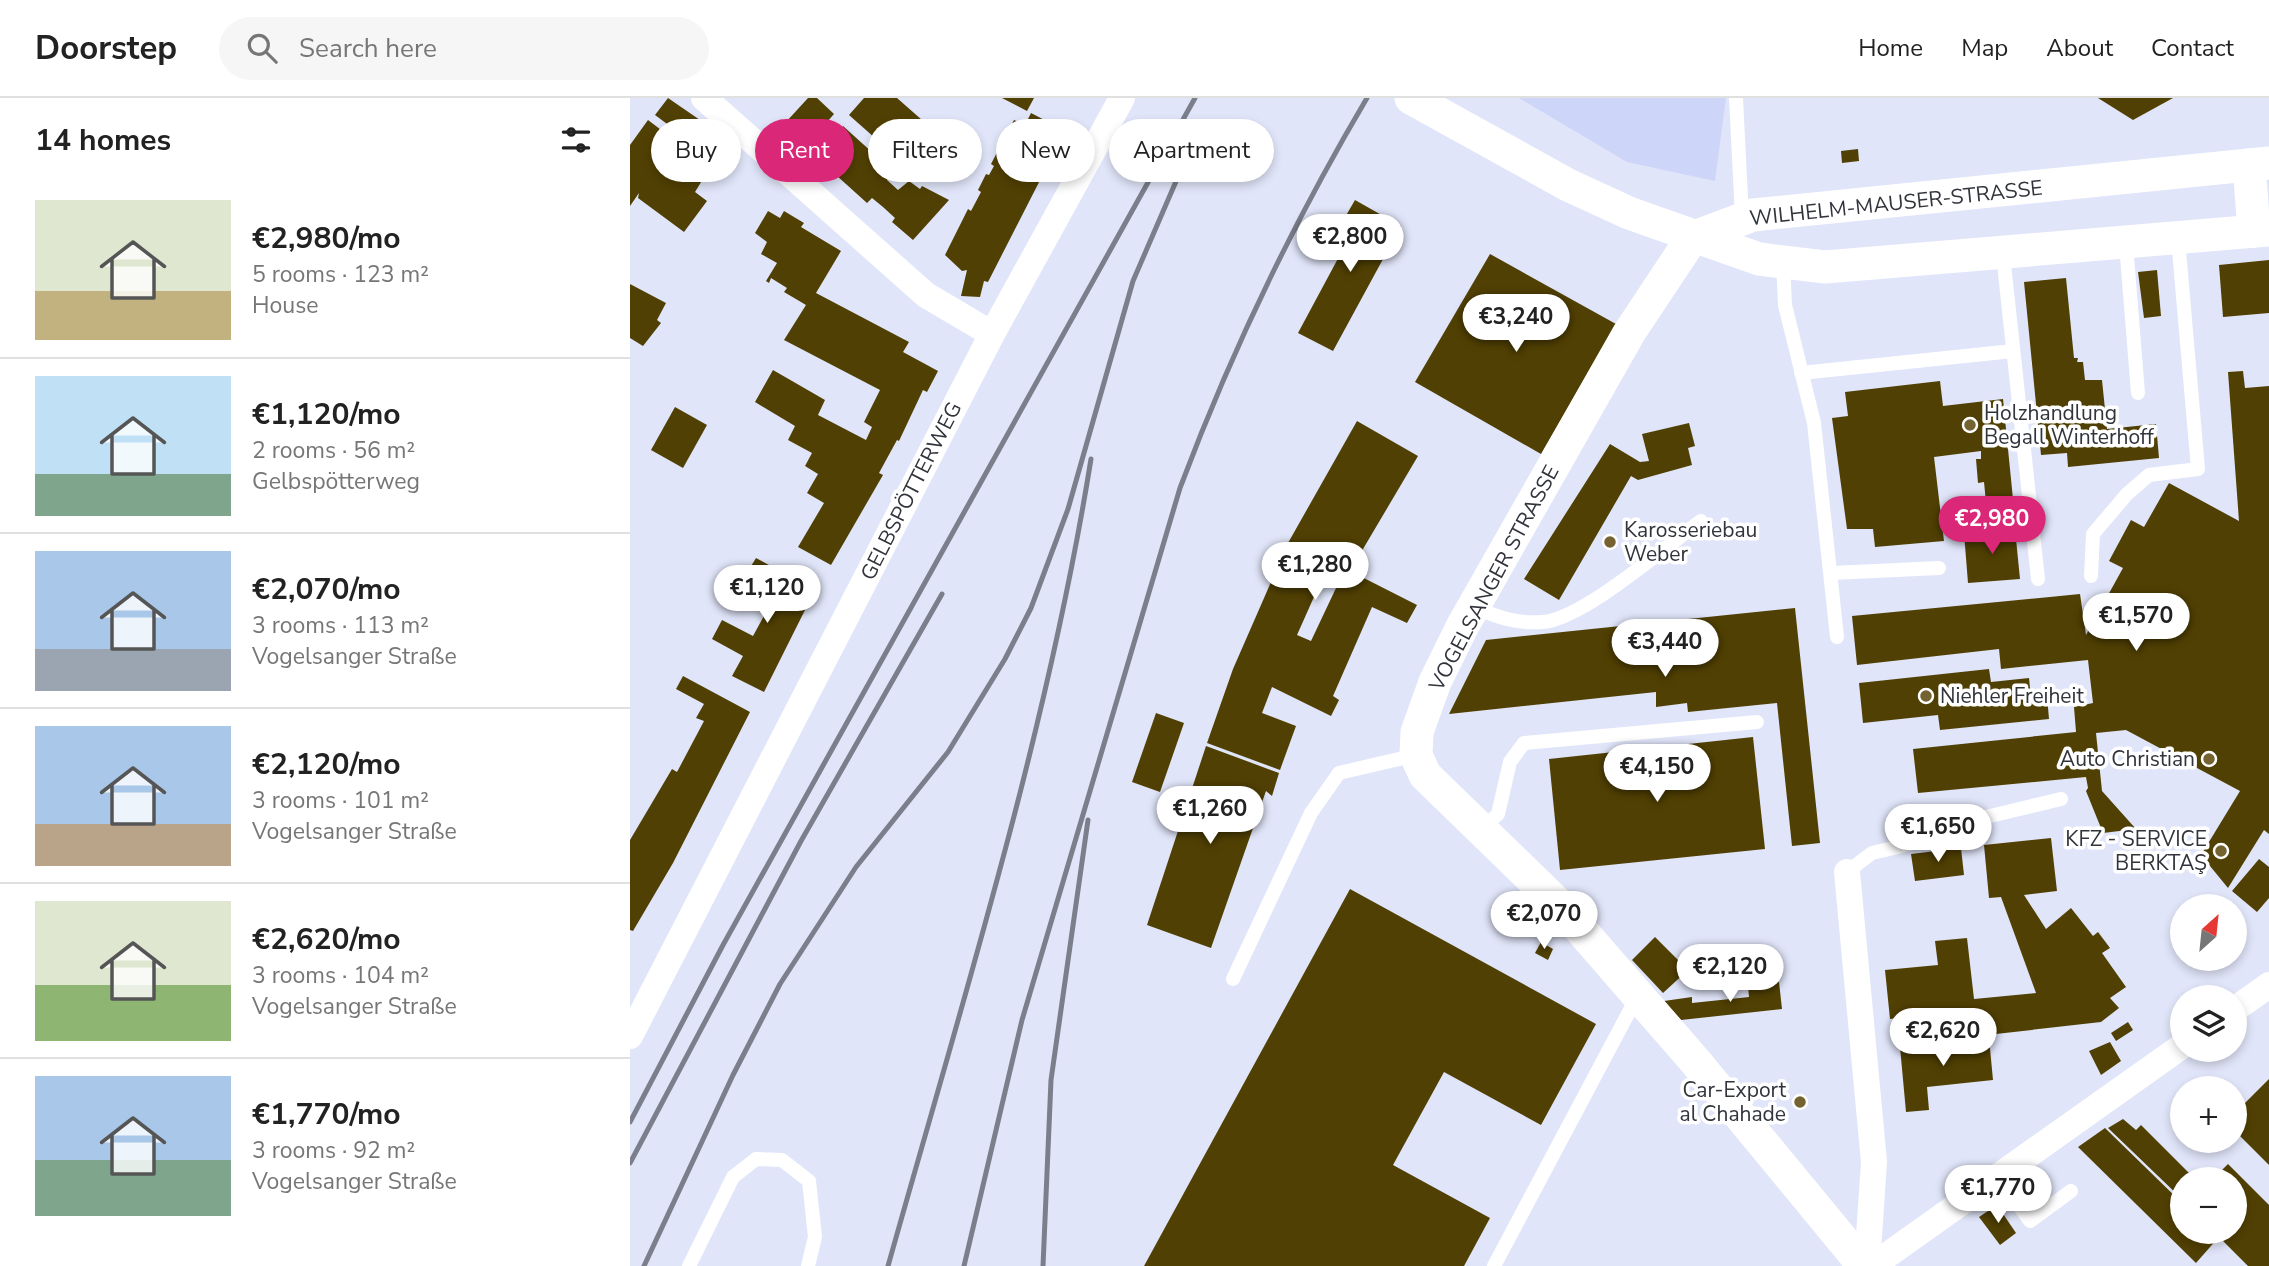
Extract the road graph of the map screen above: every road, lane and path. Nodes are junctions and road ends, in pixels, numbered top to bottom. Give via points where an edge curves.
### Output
1 (704, 98) edge
2 (1122, 98) edge
3 (1411, 98) edge
4 (1736, 98) edge
5 (2263, 162) edge
6 (1742, 219) junction
7 (2261, 230) edge
8 (1692, 238) junction
9 (2178, 239) junction
10 (2126, 244) junction
11 (2003, 255) junction
12 (1783, 262) junction
13 (992, 334) junction
14 (2013, 351) junction
15 (1801, 373) junction
16 (2138, 393) dead end
17 (1701, 521) dead end
18 (1939, 568) dead end
19 (1832, 573) junction
20 (2091, 576) dead end
21 (2038, 579) dead end
22 (1474, 607) junction
23 (1837, 637) dead end
24 (1757, 722) dead end
25 (1416, 755) junction
26 (2061, 799) dead end
27 (1481, 830) junction
28 (1847, 872) joint
29 (1233, 979) dead end
30 (2269, 985) edge
31 (1638, 994) junction
32 (2247, 1001) edge
33 (630, 1036) edge
34 (2170, 1055) edge
35 (1998, 1177) junction
36 (2071, 1191) dead end
37 (689, 1266) edge
38 (808, 1266) edge
39 (1494, 1266) edge
40 (1868, 1266) edge

1 - 13 street via 926,295
2 - 13 street, GELBSPÖTTERWEG
3 - 8 street via 1568,185
4 - 6 lane
5 - 6 street, WILHELM-MAUSER-STRASSE
5 - 7 street, WILHELM-MAUSER-STRASSE
6 - 8 street, WILHELM-MAUSER-STRASSE
7 - 9 street, WILHELM-MAUSER-STRASSE
8 - 12 street, WILHELM-MAUSER-STRASSE
8 - 22 street, VOGELSANGER STRASSE via 1629,333
9 - 10 street, WILHELM-MAUSER-STRASSE
9 - 20 lane via 2198,469 2149,475 2127,494 2093,534
10 - 11 street, WILHELM-MAUSER-STRASSE
10 - 16 lane
11 - 12 street, WILHELM-MAUSER-STRASSE via 1825,267
11 - 14 lane
12 - 15 lane via 1785,305
13 - 33 street, GELBSPÖTTERWEG
14 - 15 lane
14 - 21 lane
15 - 19 lane via 1814,423
17 - 22 lane via 1594,599 1557,620 1507,621
18 - 19 lane
19 - 23 lane
22 - 25 street, VOGELSANGER STRASSE via 1435,682 1417,732
24 - 27 lane via 1524,743 1510,762 1498,814
25 - 27 street via 1425,775
25 - 29 lane via 1339,773 1311,813
26 - 28 lane via 1986,817 1954,834 1872,853
27 - 31 street via 1561,906
28 - 40 street via 1874,1162
30 - 32 street
31 - 39 lane
31 - 40 street
34 - 35 street
35 - 36 lane via 2031,1221
35 - 40 street
37 - 38 lane via 733,1177 756,1158 782,1160 809,1181 815,1237

